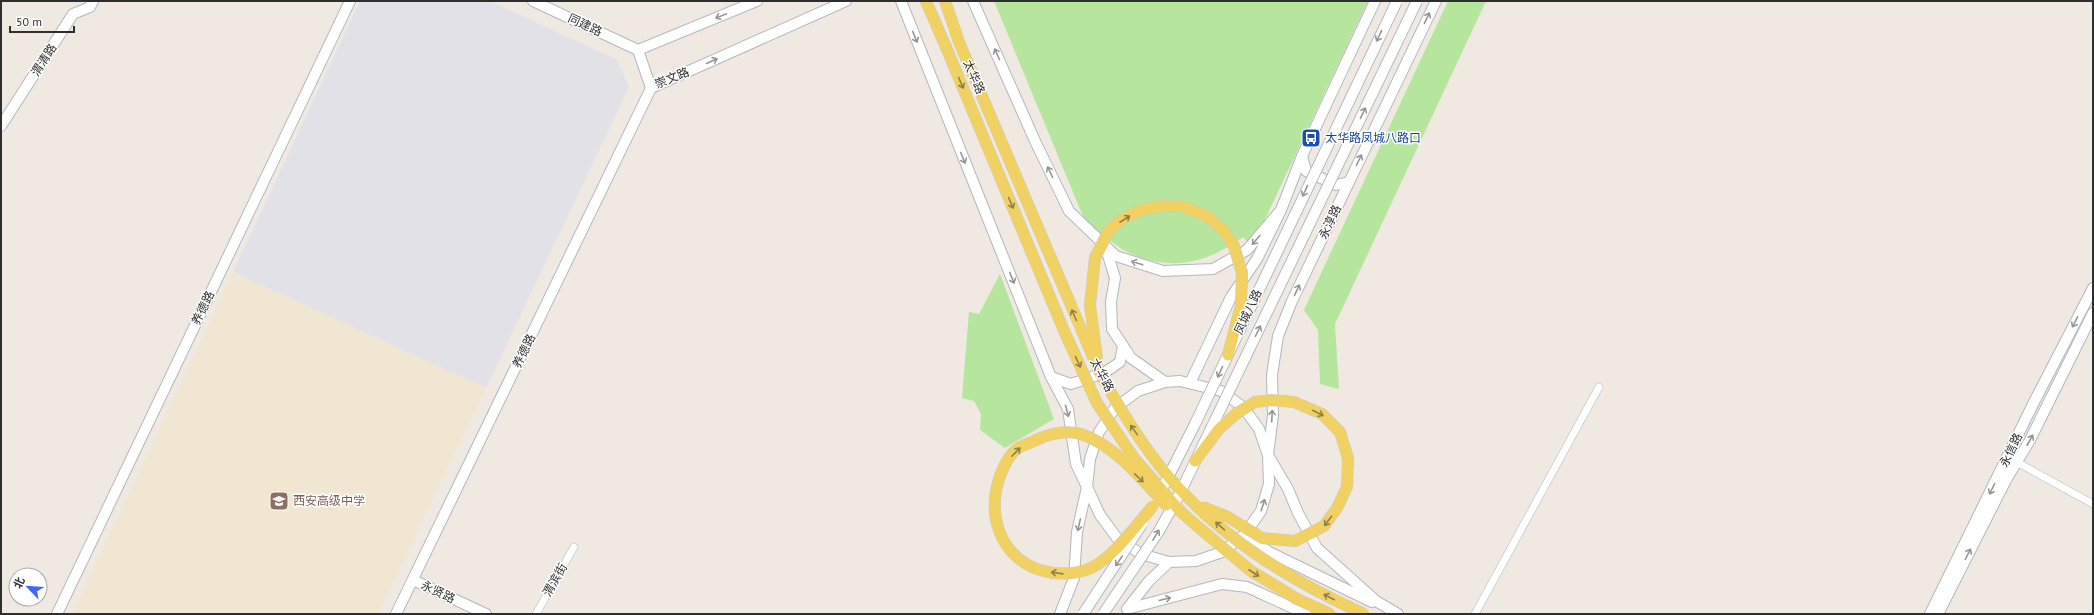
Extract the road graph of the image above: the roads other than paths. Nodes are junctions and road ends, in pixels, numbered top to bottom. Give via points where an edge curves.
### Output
1 (93, 1) edge
2 (350, 1) edge
3 (533, 1) edge
4 (757, 1) edge
5 (846, 1) edge
6 (901, 1) edge
7 (926, 1) edge
8 (945, 1) edge
9 (973, 1) edge
10 (1375, 1) edge
11 (1396, 1) edge
12 (1417, 1) edge
13 (1436, 1) edge
14 (638, 50) junction
15 (651, 88) junction
16 (1, 126) edge
17 (1302, 156) junction
18 (1349, 182) junction
19 (1281, 210) junction
20 (1090, 232) junction
21 (2093, 288) edge
22 (2093, 314) edge
23 (1123, 346) junction
24 (1228, 355) junction
25 (1099, 371) junction
26 (1051, 377) junction
27 (1165, 382) junction
28 (1190, 383) junction
29 (1599, 387) dead end
30 (1268, 455) junction
31 (2012, 460) junction
32 (1195, 461) junction
33 (1087, 487) junction
34 (1194, 504) junction
35 (2093, 504) edge
36 (1153, 506) junction
37 (1203, 531) junction
38 (1244, 535) junction
39 (574, 547) dead end
40 (1169, 562) junction
41 (413, 580) junction
42 (1125, 612) edge
43 (57, 614) edge
44 (396, 614) edge
45 (486, 614) edge
46 (536, 614) edge
47 (1060, 614) edge
48 (1083, 614) edge
49 (1103, 614) edge
50 (1306, 614) edge
51 (1330, 614) edge
52 (1364, 614) edge
53 (1397, 614) edge
54 (1475, 614) edge
55 (1930, 614) edge
56 (1938, 614) edge

1 - 16 street, 渭清路 via 90,7 73,14
2 - 43 street, 养德路
3 - 14 street, 同建路
4 -> 14 street
15 -> 5 street, 崇文路
6 -> 26 street
7 -> 37 main road, 太华路, bridge via 1064,333 1097,403 1134,458 1182,512
25 -> 8 main road, 太华路, bridge via 959,42
20 -> 9 street via 1069,211
10 - 17 street
11 -> 24 street, 凤城八路, bridge
32 -> 12 street, 凤城八路, bridge
18 -> 13 street, 永淳路
14 - 15 street, 崇文路
15 - 41 street, 养德路
17 - 18 street via 1306,171 1336,186
17 - 19 street
30 -> 18 street, 永淳路 via 1273,415 1272,375 1278,336 1292,300
19 -> 20 street via 1247,250 1213,269 1163,271 1116,256
19 - 28 street via 1257,259 1231,297
20 - 23 street via 1108,255 1115,278 1111,302 1112,329
21 -> 31 street, 永信路 via 2034,402
31 -> 22 street, 永信路 via 2030,440
23 - 26 street via 1120,362 1104,373 1071,384
23 - 27 street via 1131,358
25 -> 24 main road, bridge via 1090,305 1094,258 1109,230 1126,217 1144,209 1181,206 1206,216 1224,231 1234,246 1242,273 1241,305
24 -> 36 street, 凤城八路, bridge
34 -> 25 main road, 太华路, bridge via 1164,470 1128,422
26 -> 33 street via 1068,409 1076,464
27 - 28 street
27 - 33 street via 1138,391 1115,408 1099,432 1090,459
28 - 30 street via 1221,391 1243,407 1259,429
29 - 54 street
38 -> 30 street via 1261,511 1269,484
30 - 53 street via 1317,548 1376,601
31 - 35 street
31 -> 55 street, 永信路
56 -> 31 street, 永信路 via 2006,480
32 -> 34 main road, bridge via 1219,429 1236,413 1255,402 1271,400 1294,402 1322,414 1340,432 1348,458 1347,487 1337,508 1324,526 1295,541 1262,538 1228,517
49 -> 32 street, 凤城八路, bridge via 1159,531
33 - 40 street via 1100,515 1117,538 1141,554
33 -> 47 street via 1077,532 1074,578
52 -> 34 main road, 太华路, bridge via 1292,578 1239,543
36 -> 37 main road, bridge via 1116,549 1092,568 1068,574 1049,572 1023,562 1009,550 1000,535 995,515 996,485 1004,466 1016,449 1051,434 1080,434 1108,448 1180,518
36 -> 48 street, 凤城八路, bridge
37 -> 51 main road, 太华路, bridge via 1251,571 1297,599
38 - 40 street via 1222,552 1196,561
38 - 53 street via 1269,552
39 - 46 street, 渭滨街
40 - 42 street via 1149,581
41 - 44 street, 养德路
41 - 45 street, 永贤路
42 -> 50 street via 1222,584 1247,587

